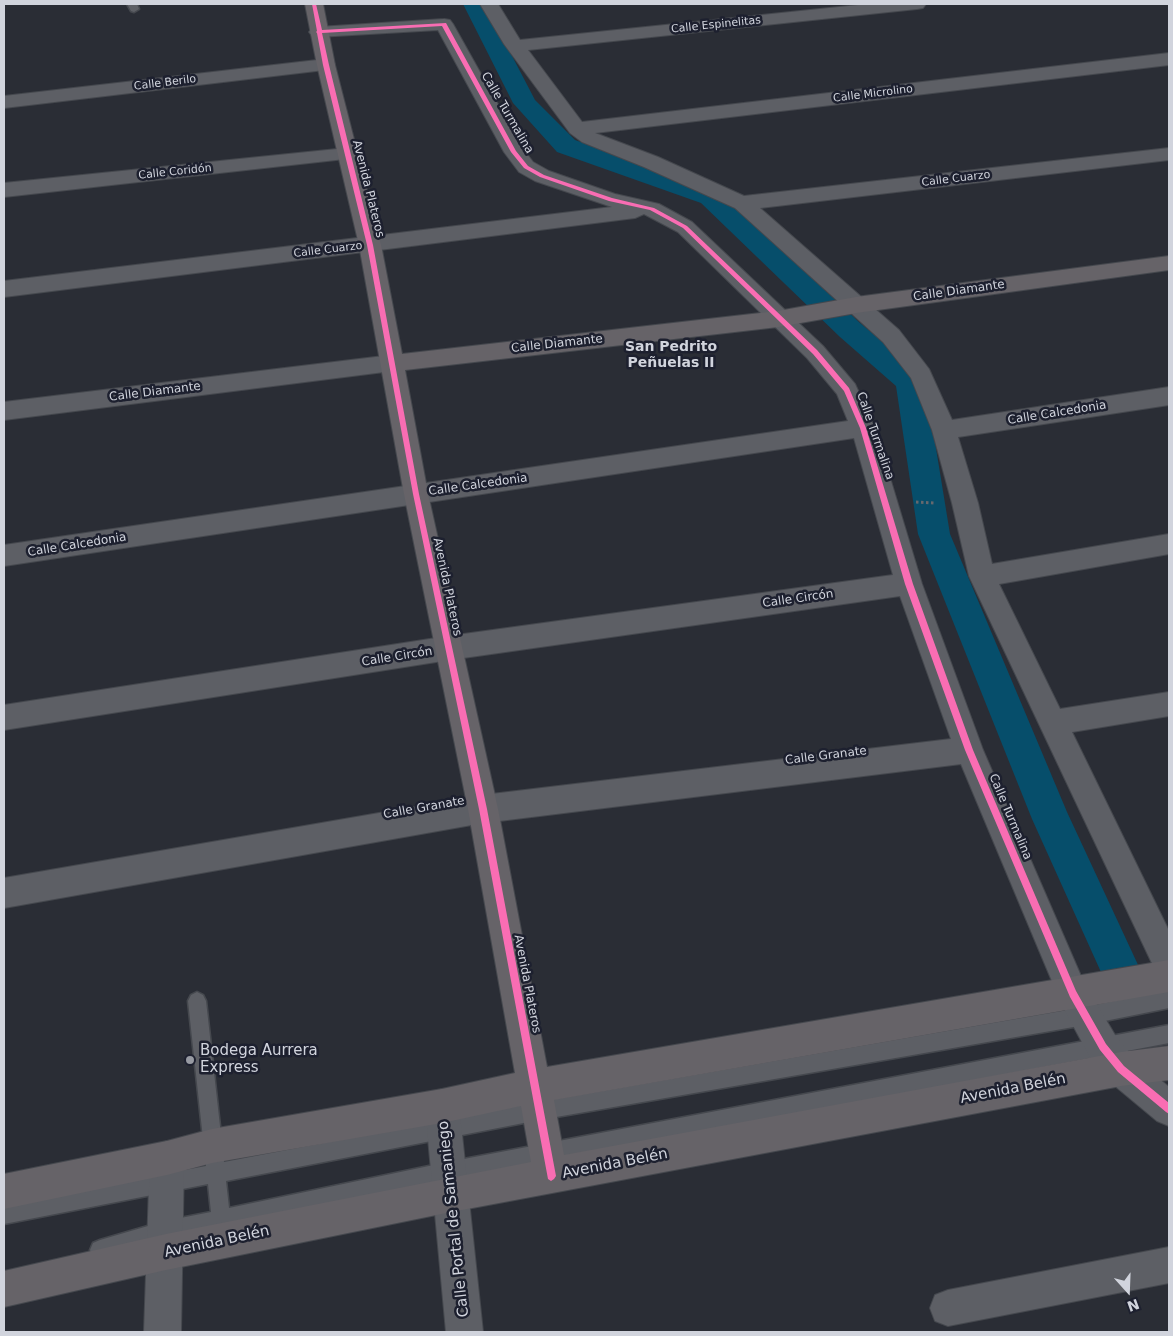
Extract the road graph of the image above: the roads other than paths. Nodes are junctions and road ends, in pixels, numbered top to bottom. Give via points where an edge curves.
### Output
1 (314, 4) edge
2 (489, 4) edge
3 (917, 4) edge
4 (318, 32) junction
5 (516, 46) junction
6 (1169, 59) edge
7 (326, 64) junction
8 (4, 102) edge
9 (577, 129) junction
10 (347, 154) junction
11 (1169, 154) edge
12 (4, 190) edge
13 (742, 204) junction
14 (652, 209) junction
15 (370, 245) junction
16 (1169, 263) edge
17 (4, 289) edge
18 (844, 307) junction
19 (789, 316) junction
20 (392, 363) junction
21 (1169, 396) edge
22 (4, 411) edge
23 (863, 428) junction
24 (944, 430) junction
25 (416, 494) junction
26 (1169, 544) edge
27 (4, 556) edge
28 (982, 576) junction
29 (909, 584) junction
30 (449, 648) junction
31 (1169, 704) edge
32 (4, 718) edge
33 (1053, 723) junction
34 (969, 750) junction
35 (483, 809) junction
36 (4, 893) edge
37 (1169, 965) edge
38 (1169, 976) edge
39 (1169, 999) edge
40 (196, 1001) dead end
41 (1079, 1005) junction
42 (1169, 1034) edge
43 (1112, 1058) junction
44 (1169, 1063) edge
45 (537, 1099) junction
46 (1169, 1109) edge
47 (443, 1118) junction
48 (214, 1159) junction
49 (549, 1164) junction
50 (166, 1171) junction
51 (450, 1182) junction
52 (4, 1192) edge
53 (4, 1214) edge
54 (222, 1230) junction
55 (166, 1242) junction
56 (1169, 1265) edge
57 (4, 1280) edge
58 (4, 1289) edge
59 (948, 1308) dead end
60 (162, 1332) edge
61 (465, 1332) edge

1 - 4 street, Avenida Plateros
2 - 5 street
3 - 5 street, Calle Espinelitas
4 - 7 street, Avenida Plateros
4 - 14 street, Calle Turmalina via 444,24 514,152 526,167 542,176 611,200
5 - 9 street
6 - 9 street, Calle Microlino
7 - 8 street, Calle Berilo
7 - 10 street, Avenida Plateros
9 - 13 street via 589,138 651,162
10 - 12 street, Calle Coridón
10 - 15 street, Avenida Plateros
11 - 13 street, Calle Cuarzo
13 - 18 street
14 - 15 street, Calle Cuarzo
14 - 19 street, Calle Turmalina via 686,227
15 - 17 street, Calle Cuarzo
15 - 20 street, Avenida Plateros
16 - 18 street, Calle Diamante
18 - 19 street, Calle Diamante
18 - 24 street via 891,336 921,375
19 - 20 street, Calle Diamante
19 - 23 street, Calle Turmalina via 847,390
20 - 22 street, Calle Diamante
20 - 25 street, Avenida Plateros
21 - 24 street, Calle Calcedonia
23 - 25 street, Calle Calcedonia
23 - 29 street, Calle Turmalina
24 - 28 street
25 - 27 street, Calle Calcedonia
25 - 30 street, Avenida Plateros
26 - 28 street
28 - 33 street
29 - 30 street, Calle Circón
29 - 34 street, Calle Turmalina
30 - 32 street, Calle Circón
30 - 35 street, Avenida Plateros
31 - 33 street
33 - 37 street
34 - 35 street, Calle Granate
34 - 41 street, Calle Turmalina
35 - 36 street, Calle Granate
35 - 45 street, Avenida Plateros
38 - 41 street
39 - 41 lane
40 - 48 lane
41 - 43 street, Calle Turmalina
41 - 45 street
42 - 43 lane
43 - 44 street, Avenida Belén
43 - 46 street, Calle Turmalina
43 - 49 street, Avenida Belén
45 - 47 street
45 - 49 street, Avenida Plateros
47 - 48 street
47 - 51 street, Calle Portal de Samaniego
48 - 50 street
48 - 54 lane
49 - 51 street, Avenida Belén
50 - 52 street
50 - 53 lane
50 - 55 street
51 - 54 street, Avenida Belén
51 - 61 street, Calle Portal de Samaniego
54 - 55 street, Avenida Belén
55 - 57 lane
55 - 58 street, Avenida Belén
55 - 60 street
56 - 59 street

